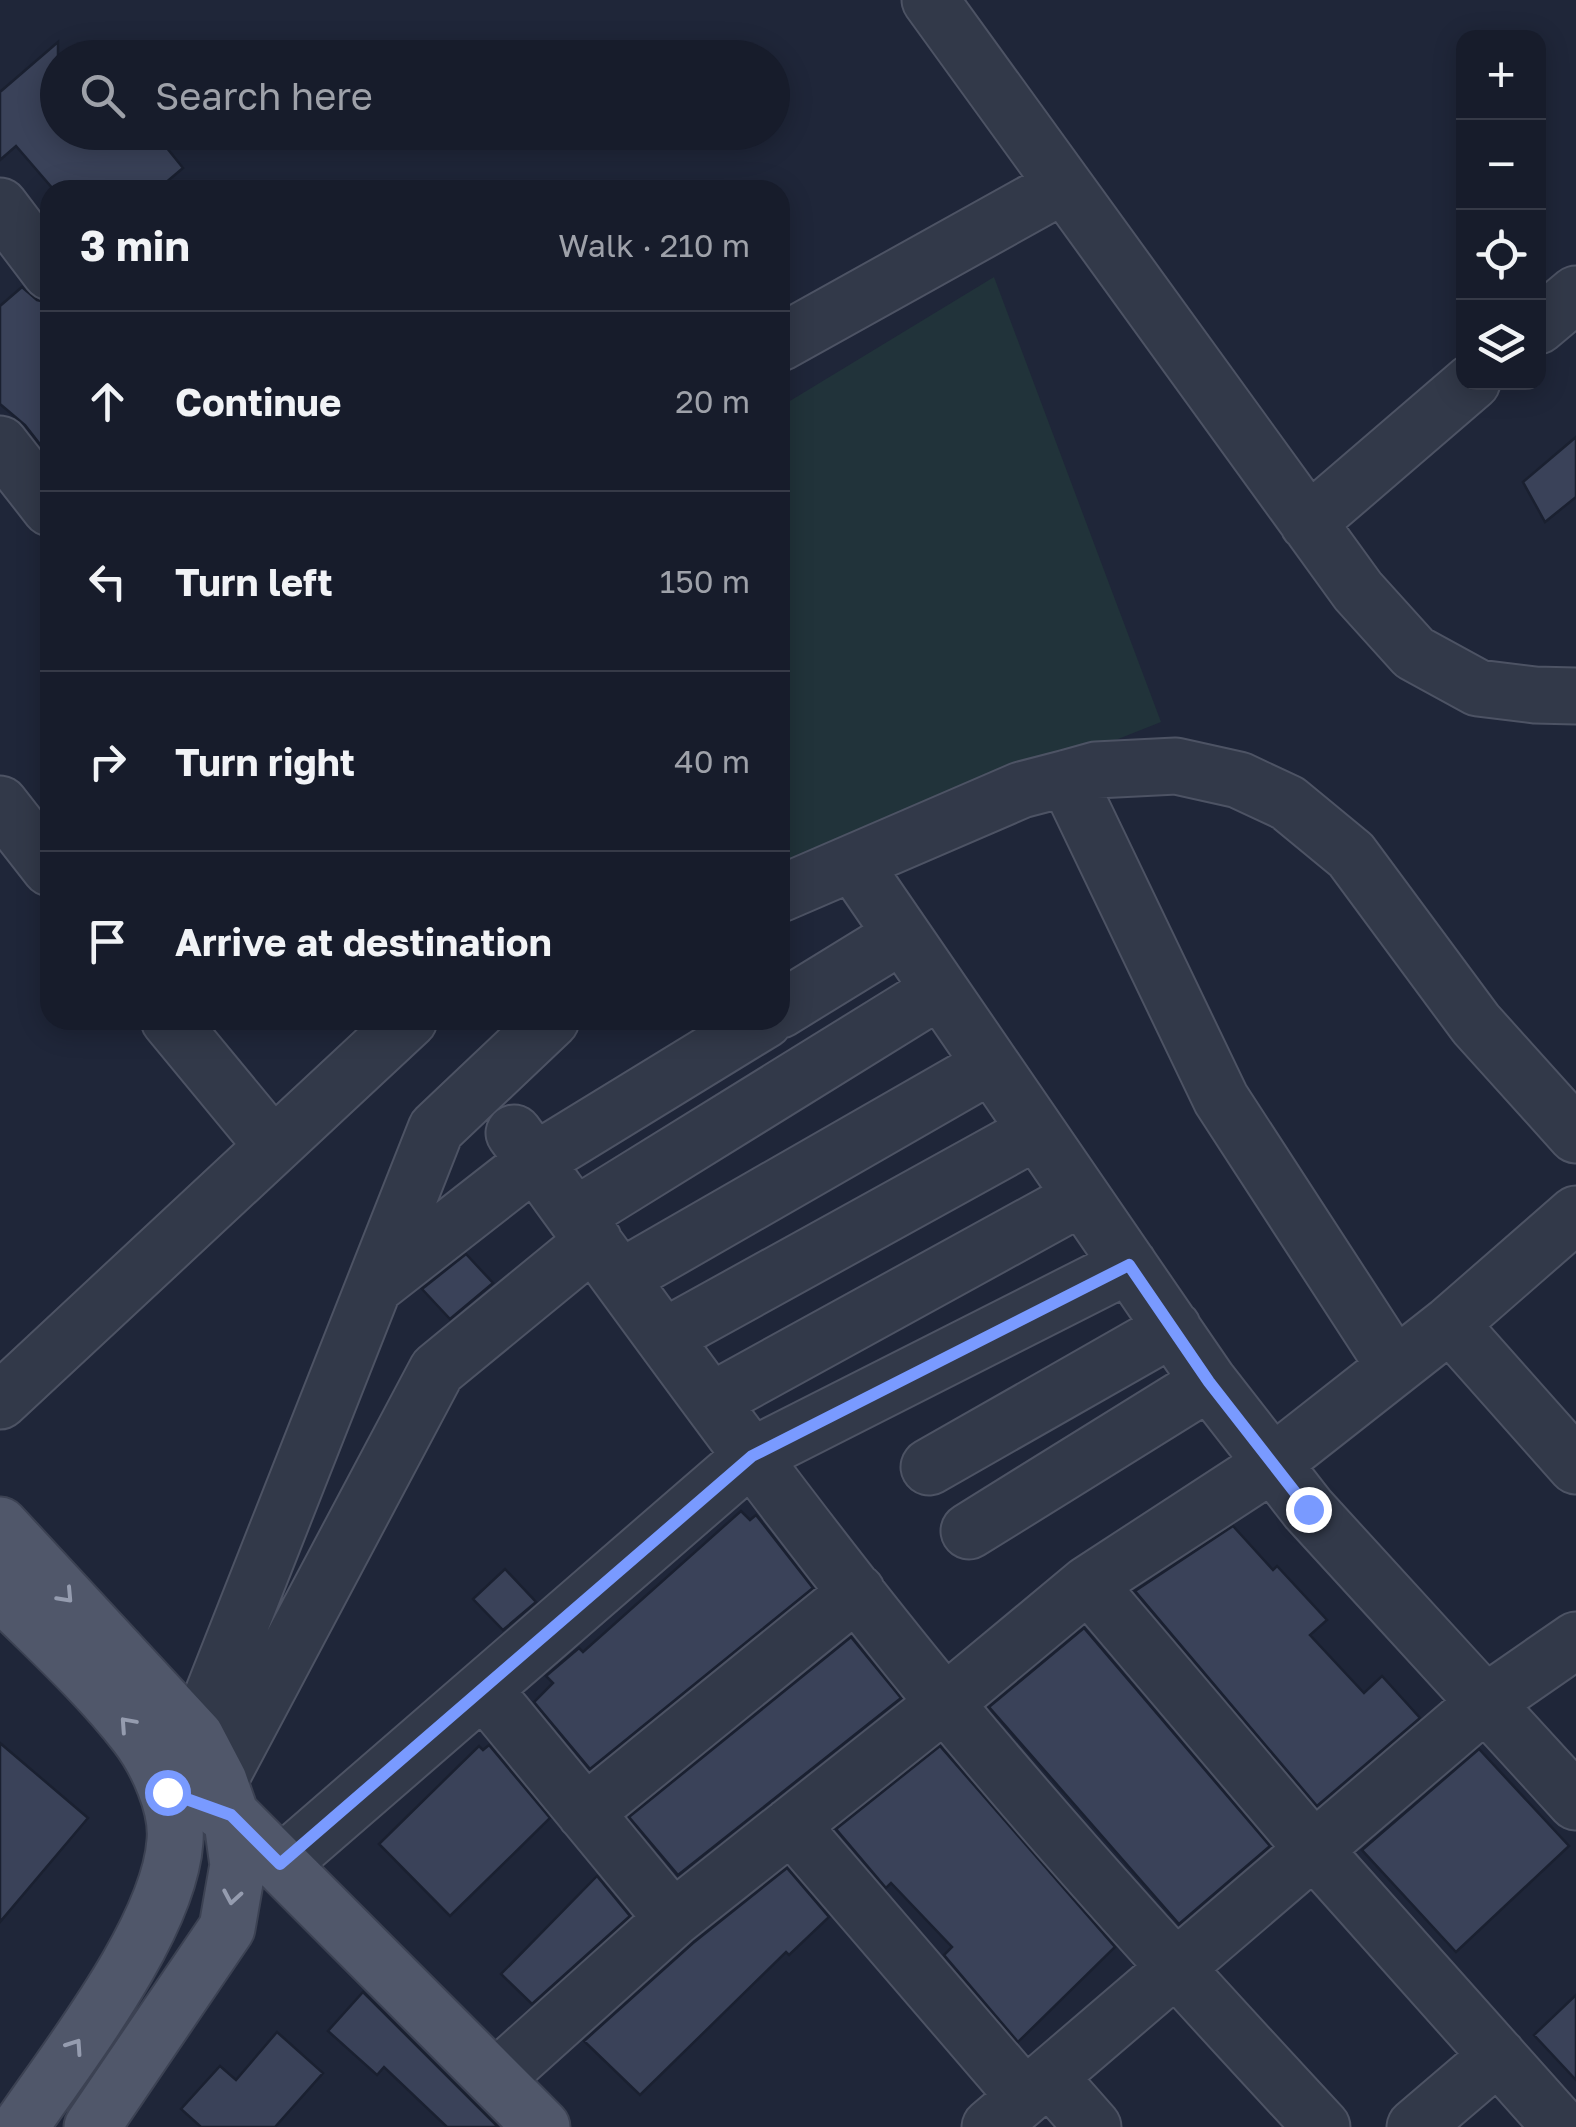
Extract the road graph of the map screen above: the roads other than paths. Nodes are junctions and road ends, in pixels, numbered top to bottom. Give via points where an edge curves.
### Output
1 (930, 0) edge
2 (1062, 186) junction
3 (0, 206) edge
4 (40, 259) edge
5 (1576, 294) edge
6 (1546, 319) edge
7 (790, 337) edge
8 (1463, 390) edge
9 (0, 444) edge
10 (40, 495) edge
11 (1308, 523) junction
12 (1576, 696) edge
13 (1067, 778) junction
14 (0, 804) edge
15 (40, 855) edge
16 (852, 864) junction
17 (790, 890) edge
18 (902, 935) junction
19 (940, 990) junction
20 (790, 1004) edge
21 (177, 1030) edge
22 (398, 1030) edge
23 (541, 1030) edge
24 (745, 1030) edge
25 (991, 1064) junction
26 (1037, 1131) junction
27 (1576, 1135) edge
28 (273, 1146) junction
29 (525, 1147) junction
30 (1082, 1198) junction
31 (1576, 1214) edge
32 (597, 1245) junction
33 (1129, 1265) junction
34 (373, 1288) junction
35 (1450, 1324) junction
36 (1172, 1328) junction
37 (664, 1336) junction
38 (1395, 1367) junction
39 (1209, 1382) junction
40 (711, 1400) junction
41 (0, 1401) edge
42 (752, 1456) junction
43 (1272, 1464) junction
44 (1576, 1466) edge
45 (928, 1468) dead end
46 (0, 1525) edge
47 (969, 1531) dead end
48 (1088, 1584) junction
49 (0, 1591) edge
50 (856, 1592) junction
51 (1576, 1640) edge
52 (484, 1690) junction
53 (946, 1703) junction
54 (1485, 1704) junction
55 (203, 1781) junction
56 (1576, 1802) edge
57 (586, 1812) junction
58 (791, 1826) junction
59 (1314, 1850) junction
60 (280, 1864) junction
61 (672, 1919) junction
62 (1174, 1967) junction
63 (1498, 2056) junction
64 (495, 2079) junction
65 (1021, 2100) edge
66 (20, 2127) edge
67 (92, 2127) edge
68 (542, 2127) edge
69 (1092, 2127) edge
70 (1322, 2127) edge
71 (1414, 2127) edge
72 (1561, 2127) edge

1 - 2 street
2 - 7 street
2 - 11 street
3 - 4 street
5 - 6 street
8 - 11 street
9 - 10 street
11 - 12 street via 1414,653 1478,688
13 - 16 street via 1022,790
13 - 27 street via 1176,766 1239,780 1288,804 1351,854 1476,1024
13 - 38 street via 1221,1098
14 - 15 street
16 - 17 street
16 - 18 street
18 - 19 street
18 - 20 street
19 - 25 street
19 - 32 street
21 - 28 street
22 - 28 street
23 - 34 street via 436,1130
24 - 29 street
25 - 26 street
25 - 32 street
26 - 30 street
26 - 37 street
28 - 41 street
29 - 32 street
29 - 34 street
30 - 33 street
30 - 40 street
31 - 35 street
32 - 37 street
32 - 55 street via 437,1370
33 - 36 street
33 - 42 street
34 - 55 street
35 - 38 street
35 - 44 street
36 - 39 street
36 - 45 street
37 - 40 street
38 - 43 street
39 - 43 street
39 - 47 street
40 - 42 street
42 - 50 street
42 - 52 street
43 - 48 street
43 - 54 street
46 -> 55 main road
48 - 53 street
48 - 59 street
55 -> 49 main road via 138,1736
50 - 53 street
50 - 57 street
51 - 54 street
52 - 57 street
52 - 60 street
53 - 58 street
53 - 62 street
54 - 56 street
54 - 59 street
55 - 60 main road
66 -> 55 main road via 124,1972 165,1890 176,1838
55 -> 67 main road via 238,1866 227,1928
57 - 61 street
58 - 61 street
58 - 65 street
59 - 62 street
59 - 63 street
60 - 64 main road
61 - 64 street
62 - 65 street
62 - 70 street
63 - 71 street
63 - 72 street
64 - 68 main road
65 - 69 street

